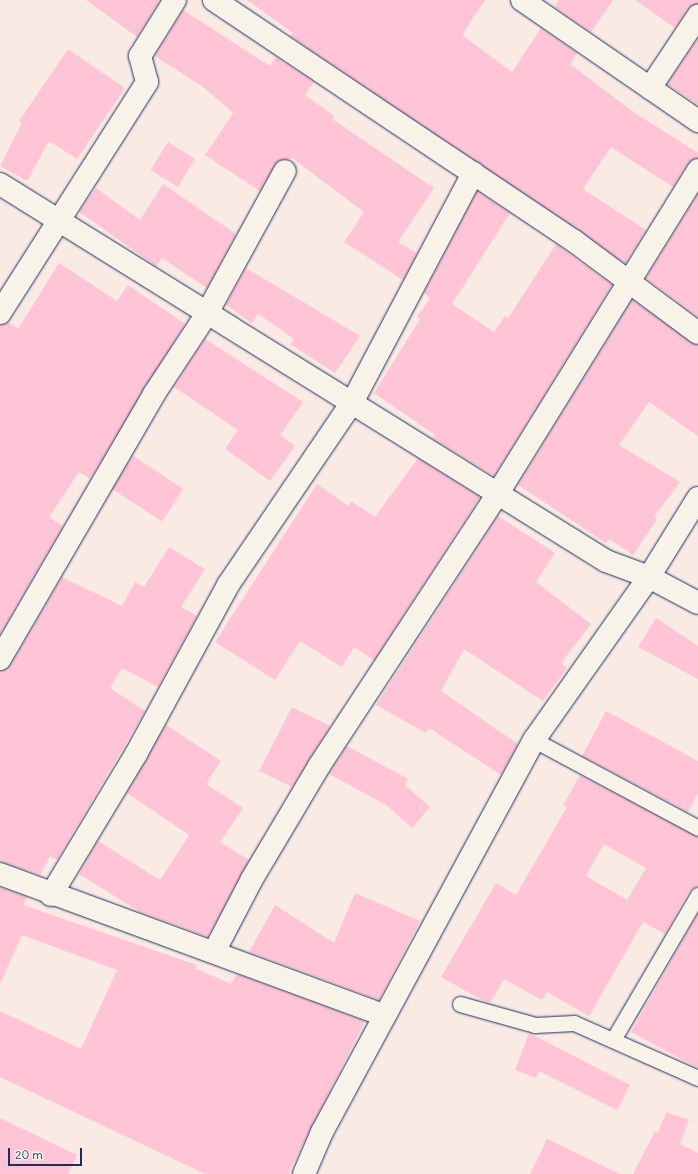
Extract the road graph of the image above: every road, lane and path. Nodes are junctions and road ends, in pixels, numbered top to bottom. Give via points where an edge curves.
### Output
1 (175, 0) edge
2 (214, 0) edge
3 (522, 0) edge
4 (698, 16) edge
5 (650, 88) junction
6 (698, 121) edge
7 (698, 170) edge
8 (285, 171) dead end
9 (473, 173) junction
10 (0, 184) edge
11 (58, 219) junction
12 (629, 279) junction
13 (0, 313) edge
14 (206, 315) junction
15 (698, 334) edge
16 (353, 401) junction
17 (498, 493) junction
18 (698, 498) edge
19 (649, 577) junction
20 (698, 602) edge
21 (0, 659) edge
22 (534, 740) junction
23 (698, 828) edge
24 (0, 874) edge
25 (51, 895) junction
26 (698, 895) edge
27 (214, 952) junction
28 (460, 1004) dead end
29 (384, 1015) junction
30 (614, 1038) junction
31 (698, 1078) edge
32 (304, 1174) edge

1 - 11 street via 140,56 147,82
2 - 9 street
3 - 5 street
4 - 5 street
5 - 6 street
7 - 12 street
8 - 14 street
9 - 12 street
9 - 16 street
10 - 11 street
11 - 13 street
11 - 14 street
12 - 15 street
12 - 17 street
14 - 16 street
14 - 21 street via 154,394
16 - 17 street
16 - 25 street via 228,585 136,754
17 - 19 street via 606,560
17 - 27 street via 319,766 252,879
18 - 19 street
19 - 20 street
19 - 22 street
22 - 23 lane
22 - 29 street
24 - 25 street
25 - 27 street
26 - 30 lane
27 - 29 street
28 - 30 lane via 535,1025 574,1023
29 - 32 street
30 - 31 lane

